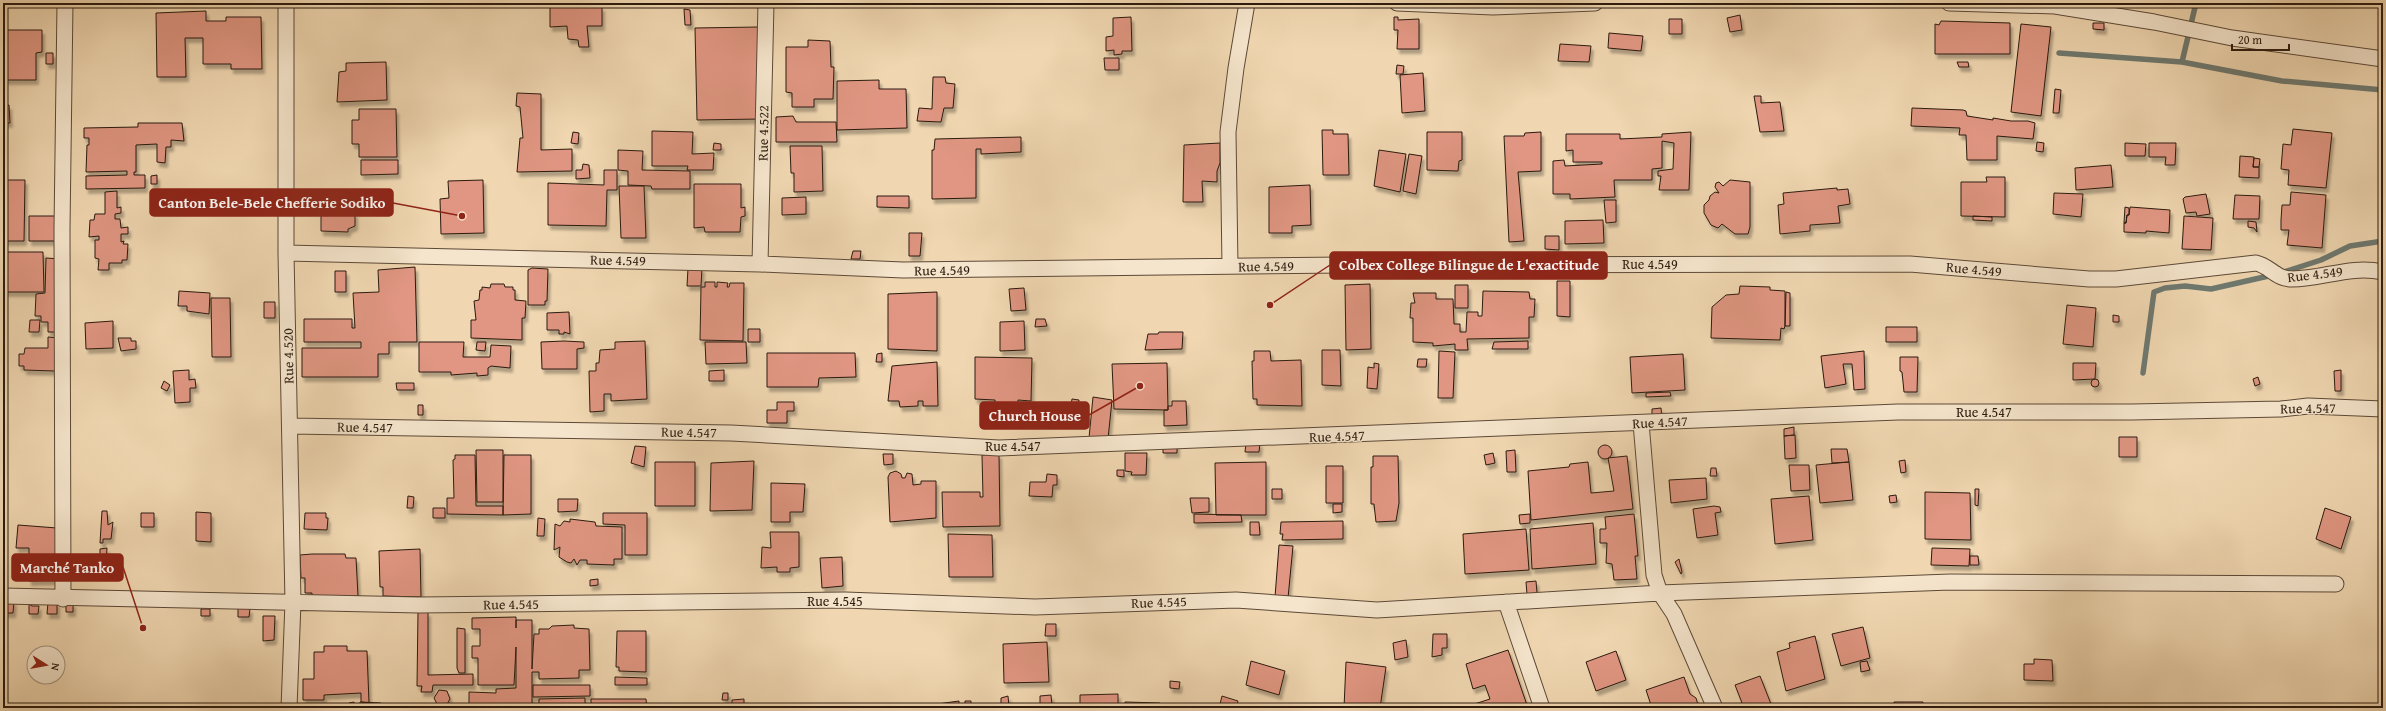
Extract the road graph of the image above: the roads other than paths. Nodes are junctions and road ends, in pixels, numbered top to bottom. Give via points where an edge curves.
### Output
1 (65, 3) edge
2 (286, 3) edge
3 (766, 3) edge
4 (1247, 3) edge
5 (1397, 3) edge
6 (1595, 3) edge
7 (1949, 3) edge
8 (2056, 4) edge
9 (2383, 59) edge
10 (286, 253) junction
11 (760, 264) junction
12 (1230, 266) junction
13 (2383, 272) edge
14 (2383, 409) edge
15 (1641, 423) junction
16 (290, 426) junction
17 (2336, 584) dead end
18 (1660, 593) junction
19 (3, 596) edge
20 (63, 598) junction
21 (293, 602) junction
22 (1506, 602) junction
23 (289, 708) edge
24 (1542, 708) edge
25 (1715, 708) edge

1 - 20 street via 62,230
2 - 10 street, Rue 4.520
3 - 11 street, Rue 4.522
4 - 12 street via 1228,132
5 - 6 street via 1493,7
7 - 8 street
8 - 9 street via 2232,38
10 - 11 street, Rue 4.549
10 - 16 street, Rue 4.520
11 - 12 street, Rue 4.549 via 903,270
12 - 13 street, Rue 4.549 via 1910,264 2089,279 2116,279 2256,263 2262,264 2278,277 2293,280 2354,269
14 - 15 street, Rue 4.547 via 2308,406 2132,412 1898,412
15 - 16 street, Rue 4.547 via 999,448 731,433
15 - 18 street via 1654,575
16 - 21 street, Rue 4.520
17 - 18 street, Rue 4.545 via 1950,582
18 - 22 street, Rue 4.545
18 - 25 street via 1674,614
19 - 20 street, Rue 4.545
20 - 21 street, Rue 4.545
21 - 22 street, Rue 4.545 via 419,605 845,600 1035,607 1236,600 1377,610
21 - 23 street, Rue 4.520
22 - 24 street

